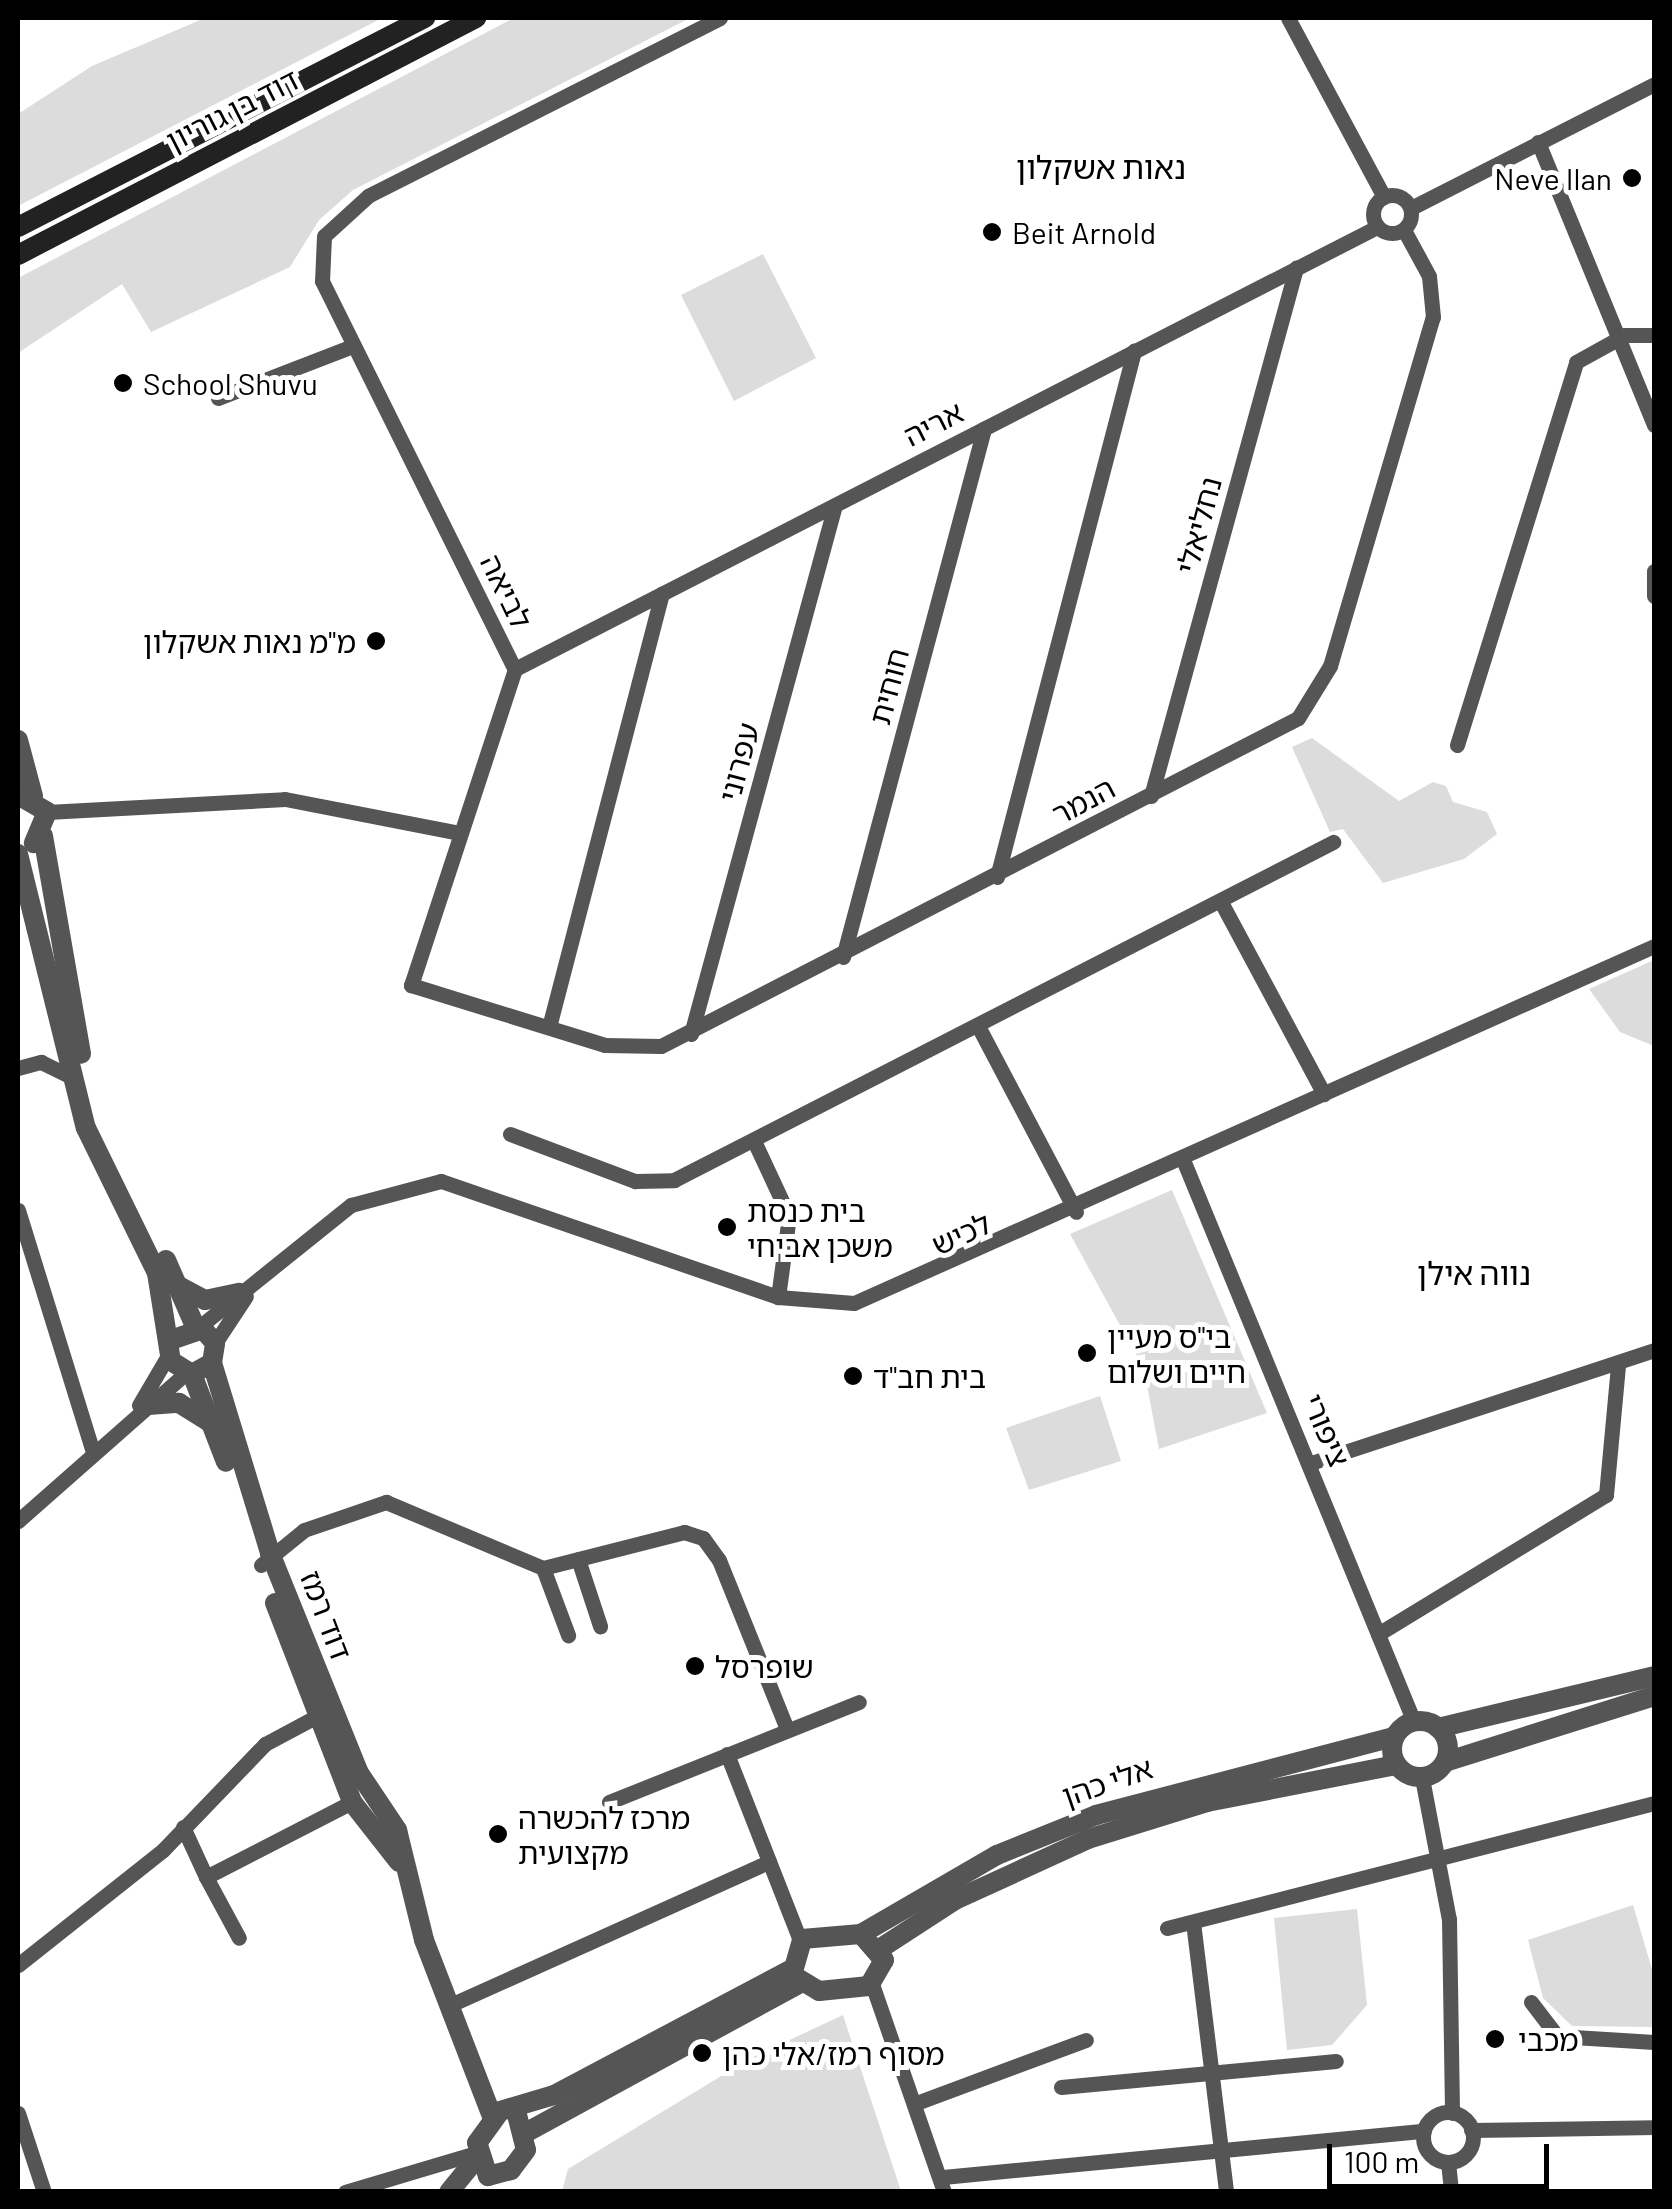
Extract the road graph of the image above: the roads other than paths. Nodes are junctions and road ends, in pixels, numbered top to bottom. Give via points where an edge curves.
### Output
1 (425, 18) edge
2 (476, 18) edge
3 (720, 18) edge
4 (1288, 18) edge
5 (1654, 84) edge
6 (1538, 142) junction
7 (1384, 196) junction
8 (1411, 208) junction
9 (1377, 227) junction
10 (18, 228) edge
11 (1404, 230) junction
12 (18, 255) edge
13 (1296, 268) junction
14 (1625, 335) junction
15 (1654, 335) edge
16 (353, 346) junction
17 (1134, 351) junction
18 (218, 398) dead end
19 (1654, 425) edge
20 (984, 428) junction
21 (835, 505) junction
22 (1654, 571) edge
23 (662, 594) junction
24 (1654, 596) edge
25 (515, 669) junction
26 (18, 740) edge
27 (1457, 745) dead end
28 (1152, 796) junction
29 (32, 801) edge
30 (454, 832) junction
31 (43, 836) junction
32 (1333, 842) dead end
33 (18, 846) edge
34 (18, 854) edge
35 (997, 876) junction
36 (1221, 902) junction
37 (1654, 946) edge
38 (843, 957) junction
39 (410, 985) joint
40 (978, 1026) junction
41 (549, 1027) junction
42 (692, 1034) junction
43 (18, 1068) edge
44 (72, 1077) junction
45 (1324, 1094) junction
46 (510, 1134) dead end
47 (754, 1141) junction
48 (1184, 1162) junction
49 (18, 1210) edge
50 (1076, 1212) junction
51 (274, 1262) junction
52 (175, 1284) junction
53 (239, 1293) junction
54 (778, 1297) junction
55 (197, 1327) junction
56 (170, 1347) junction
57 (1654, 1350) edge
58 (214, 1353) junction
59 (1618, 1365) junction
60 (189, 1373) junction
61 (148, 1405) junction
62 (213, 1425) junction
63 (110, 1438) junction
64 (93, 1452) junction
65 (1312, 1464) junction
66 (18, 1521) edge
67 (266, 1559) junction
68 (578, 1559) junction
69 (542, 1568) junction
70 (600, 1626) dead end
71 (568, 1634) dead end
72 (1378, 1634) junction
73 (1654, 1676) edge
74 (1654, 1696) edge
75 (859, 1702) dead end
76 (324, 1713) junction
77 (1414, 1722) junction
78 (786, 1728) junction
79 (1438, 1728) junction
80 (1394, 1737) junction
81 (727, 1754) junction
82 (1445, 1762) junction
83 (1396, 1765) junction
84 (1422, 1778) junction
85 (352, 1802) junction
86 (609, 1802) dead end
87 (1654, 1803) edge
88 (183, 1827) junction
89 (1440, 1859) junction
90 (769, 1862) junction
91 (206, 1877) junction
92 (408, 1877) junction
93 (1194, 1922) junction
94 (1167, 1928) dead end
95 (861, 1934) junction
96 (239, 1938) dead end
97 (800, 1940) junction
98 (881, 1948) junction
99 (18, 1965) edge
100 (794, 1977) junction
101 (872, 1984) junction
102 (1531, 2002) dead end
103 (448, 2006) junction
104 (1086, 2040) dead end
105 (1654, 2042) edge
106 (1336, 2061) dead end
107 (1210, 2073) junction
108 (1061, 2087) dead end
109 (919, 2102) junction
110 (516, 2112) junction
111 (18, 2113) edge
112 (1452, 2113) junction
113 (492, 2116) junction
114 (1654, 2128) edge
115 (1471, 2130) junction
116 (528, 2132) junction
117 (1424, 2132) junction
118 (1220, 2145) junction
119 (1448, 2162) junction
120 (518, 2163) junction
121 (483, 2171) edge
122 (943, 2184) edge
123 (44, 2192) edge
124 (344, 2192) edge
125 (449, 2192) edge
126 (470, 2192) edge
127 (519, 2192) edge
128 (1226, 2192) edge
129 (1450, 2192) edge

1 - 10 main road, דוד בן גוריון
2 - 12 main road, דוד בן גוריון
3 - 16 street, לביאה via 368,196 324,236 322,281
4 - 7 street
5 - 6 street
6 - 8 street
6 - 14 street
7 - 8 street
7 - 9 street via 1373,210
8 - 11 street
9 - 11 street
9 - 13 street, אריה
11 - 28 street, הנמר via 1428,276 1432,317 1330,666 1298,718
13 - 17 street, אריה
13 - 28 street, נחליאלי
14 - 15 street
14 - 19 street
14 - 27 street via 1576,362
16 - 18 street
16 - 25 street, לביאה
17 - 20 street, אריה
17 - 35 street
20 - 21 street, אריה
20 - 38 street, חוחית
21 - 23 street, אריה
21 - 42 street, עפרוני
22 - 24 street
23 - 25 street, אריה
23 - 41 street
25 - 30 street, לביאה
26 - 29 street
28 - 35 street, הנמר
29 - 30 street via 285,799
29 - 31 street
30 - 39 street, לביאה
31 - 33 street
31 - 52 street via 94,1111
32 - 36 street
34 - 44 street
35 - 38 street, הנמר
36 - 40 street
36 - 45 street
37 - 45 street, לכיש
38 - 42 street, הנמר
39 - 41 street, הנמר
40 - 47 street
40 - 50 street
41 - 42 street, הנמר via 632,1048
43 - 44 street via 41,1062
44 - 56 street via 95,1149 157,1273
45 - 48 street, לכיש
46 - 47 street via 655,1183
47 - 54 street via 789,1216
48 - 50 street, לכיש
48 - 65 street, ציפורי
49 - 64 street
50 - 54 street, לכיש via 872,1298 822,1306
51 - 53 street, לכיש
51 - 54 street, לכיש via 351,1205 441,1181
51 - 58 street, לכיש
52 - 53 street via 205,1300
52 - 55 street
53 - 55 street, לכיש
55 - 56 street
55 - 58 street
56 - 60 street, דוד רמז
56 - 63 street
57 - 59 street
58 - 60 street
58 - 67 street, דוד רמז
59 - 65 street
59 - 72 street via 1606,1495
60 - 61 street
60 - 62 street, דוד רמז
61 - 62 street via 179,1403
61 - 63 street
62 - 67 street, דוד רמז
63 - 64 street
64 - 66 street
65 - 72 street, ציפורי
67 - 69 street via 320,1522 386,1502
67 - 76 street, דוד רמז
68 - 69 street
68 - 70 street
68 - 78 street via 666,1534 703,1538
69 - 71 street
72 - 77 street, ציפורי
73 - 79 street
74 - 82 street
75 - 78 street
76 - 85 street, דוד רמז
76 - 88 street via 265,1744
76 - 92 street, דוד רמז via 392,1818
77 - 79 street
77 - 80 street
78 - 81 street
79 - 82 street
80 - 83 street
80 - 95 street, אלי כהן via 1096,1815 997,1855
81 - 86 street
81 - 90 street
82 - 84 street
83 - 84 street
83 - 98 street, אלי כהן via 1275,1786 1105,1832 972,1890
84 - 89 street
85 - 91 street
85 - 92 street, דוד רמז
87 - 89 street
88 - 91 street
88 - 99 street
89 - 93 street
89 - 112 street via 1454,1990
90 - 97 street
90 - 103 street
91 - 96 street
92 - 103 street, דוד רמז
93 - 94 street
93 - 107 street
95 - 97 street
95 - 98 street
97 - 100 street
98 - 101 street via 882,1972
100 - 101 street
100 - 110 street
100 - 116 street
101 - 109 street
102 - 105 street via 1557,2036
103 - 113 street, דוד רמז
104 - 109 street
106 - 107 street
107 - 108 street
107 - 118 street
109 - 122 street
110 - 113 street
110 - 116 street
111 - 123 street
112 - 115 street
112 - 117 street
113 - 121 street
114 - 115 street
115 - 119 street via 1468,2152
116 - 120 street
117 - 118 street
117 - 119 street via 1428,2152
118 - 122 street
118 - 128 street
119 - 129 street
120 - 121 street
120 - 127 street
121 - 124 street
121 - 125 street
121 - 126 street

